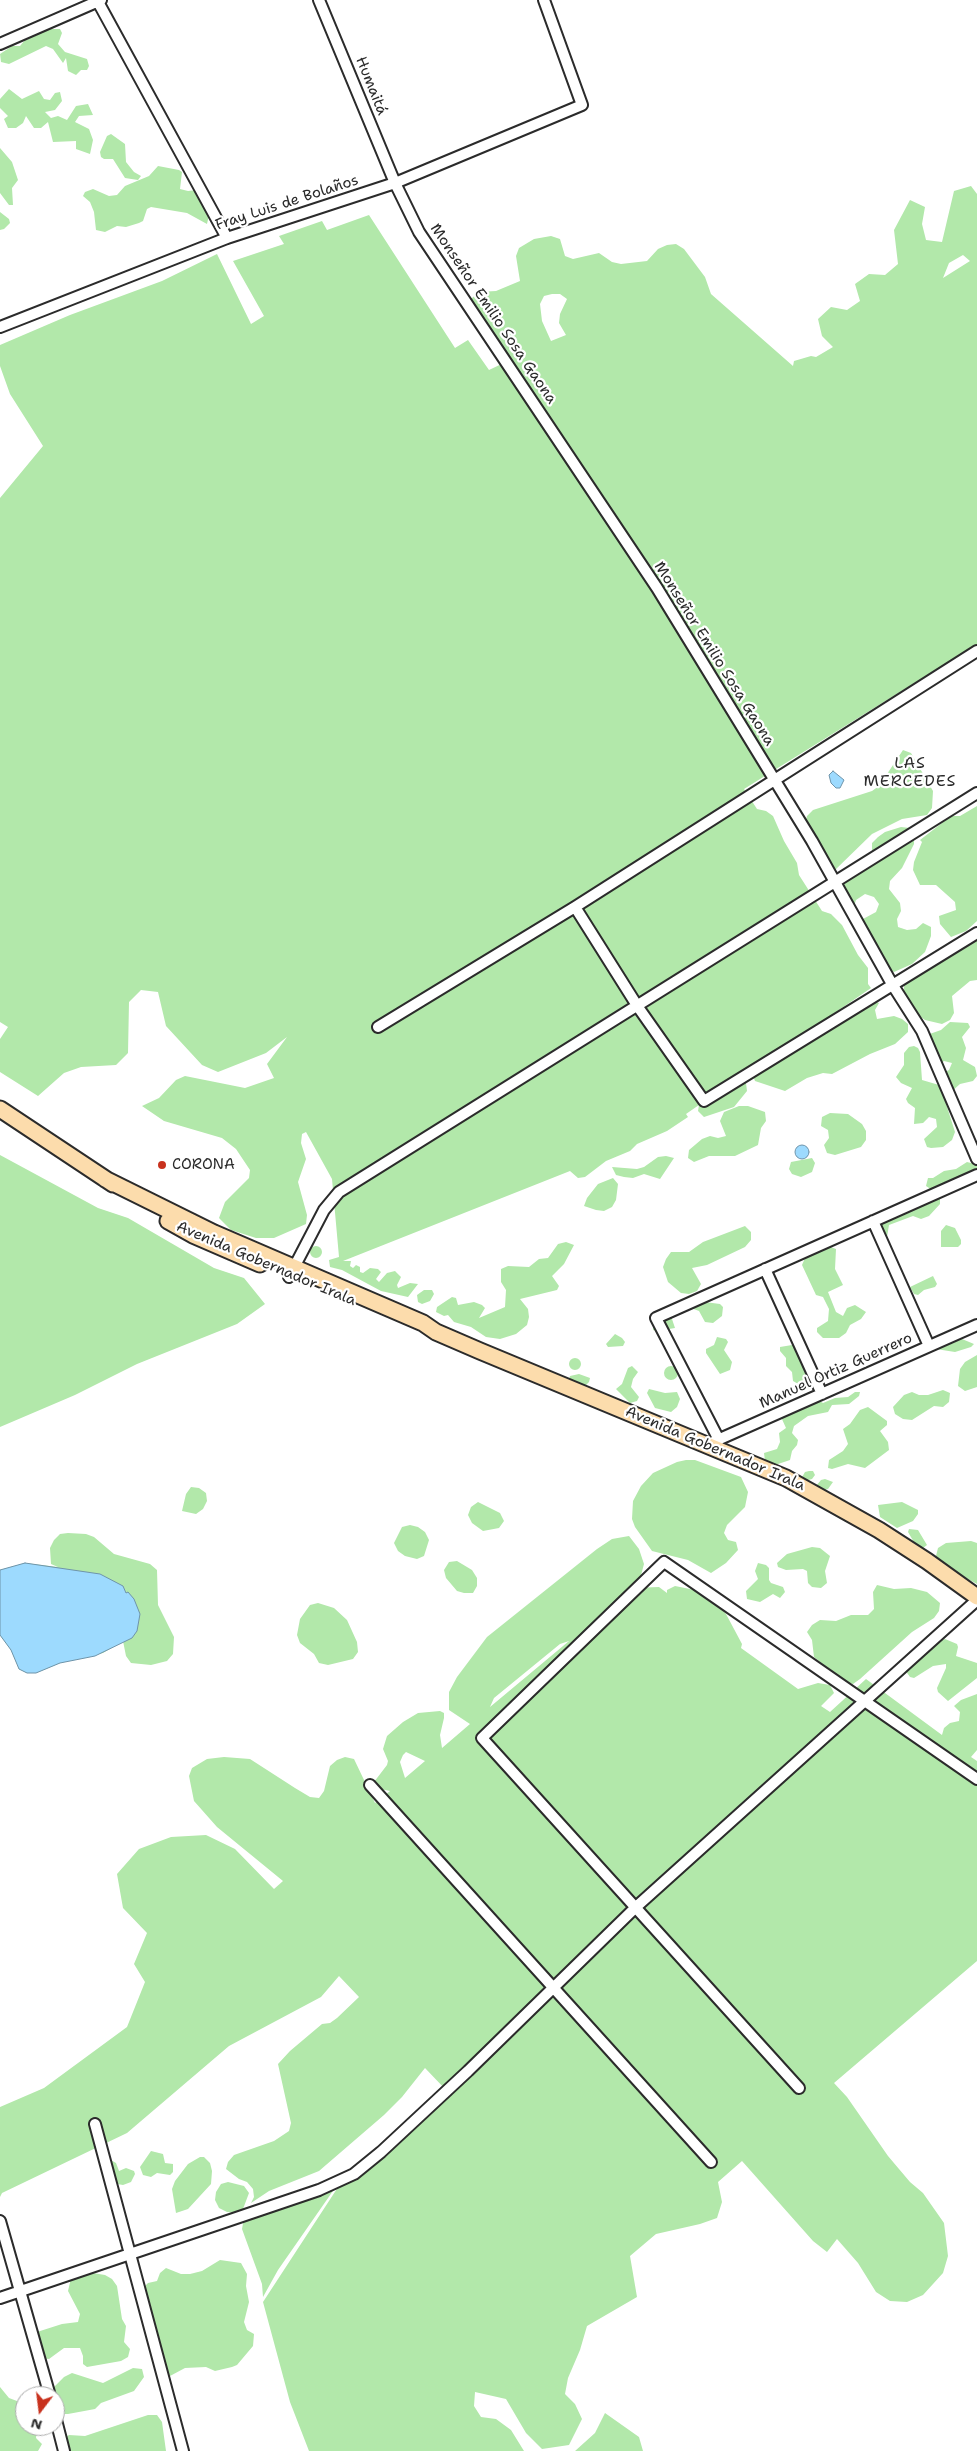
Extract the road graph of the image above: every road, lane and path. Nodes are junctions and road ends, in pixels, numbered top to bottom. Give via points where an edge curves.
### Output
1 (99, 0) edge
2 (320, 0) edge
3 (544, 0) edge
4 (0, 44) edge
5 (395, 183) junction
6 (227, 238) junction
7 (0, 327) edge
8 (977, 651) edge
9 (774, 781) junction
10 (977, 793) edge
11 (836, 881) junction
12 (575, 906) junction
13 (977, 933) edge
14 (892, 984) junction
15 (638, 1007) junction
16 (378, 1027) dead end
17 (0, 1109) edge
18 (977, 1159) edge
19 (977, 1175) edge
20 (873, 1221) junction
21 (765, 1269) junction
22 (292, 1273) junction
23 (977, 1325) edge
24 (929, 1346) junction
25 (822, 1394) junction
26 (713, 1442) junction
27 (977, 1598) edge
28 (866, 1702) junction
29 (977, 1779) edge
30 (370, 1785) dead end
31 (636, 1907) junction
32 (553, 1987) junction
33 (799, 2088) dead end
34 (95, 2124) dead end
35 (711, 2162) dead end
36 (0, 2221) edge
37 (131, 2254) junction
38 (21, 2291) junction
39 (0, 2298) edge
40 (47, 2386) edge
41 (60, 2436) edge
42 (64, 2451) edge
43 (183, 2451) edge

1 - 4 street
1 - 6 street
2 - 5 street, Humaitá
3 - 5 street, Fray Luis de Bolaños via 582,104
5 - 6 street, Fray Luis de Bolaños
5 - 9 street, Monseñor Emilio Sosa Gaona via 419,232 652,580
6 - 7 street, Fray Luis de Bolaños
8 - 9 street
9 - 11 street, Monseñor Emilio Sosa Gaona
9 - 12 street
10 - 11 street
11 - 14 street, Monseñor Emilio Sosa Gaona
11 - 15 street
12 - 15 street
12 - 16 street
13 - 14 street
14 - 15 street via 704,1101
14 - 18 street, Monseñor Emilio Sosa Gaona via 922,1032
15 - 22 street via 339,1192 324,1210
17 - 22 main road, Avenida Gobernador Irala via 105,1179
19 - 20 street
20 - 21 street
20 - 24 street
21 - 25 street
21 - 26 street via 656,1318
22 - 26 main road, Avenida Gobernador Irala
23 - 24 street, Manuel Ortiz Guerrero
24 - 25 street, Manuel Ortiz Guerrero
25 - 26 street, Manuel Ortiz Guerrero
26 - 27 main road, Avenida Gobernador Irala via 832,1502 927,1561
27 - 28 street
28 - 29 street
28 - 31 street
28 - 31 street via 664,1562 482,1738
30 - 32 street
31 - 32 street
31 - 33 street
32 - 35 street
32 - 37 street via 468,2072 354,2174 327,2187
34 - 37 street
36 - 38 street
37 - 38 street
37 - 43 street
38 - 39 street
38 - 40 street
41 - 42 street

